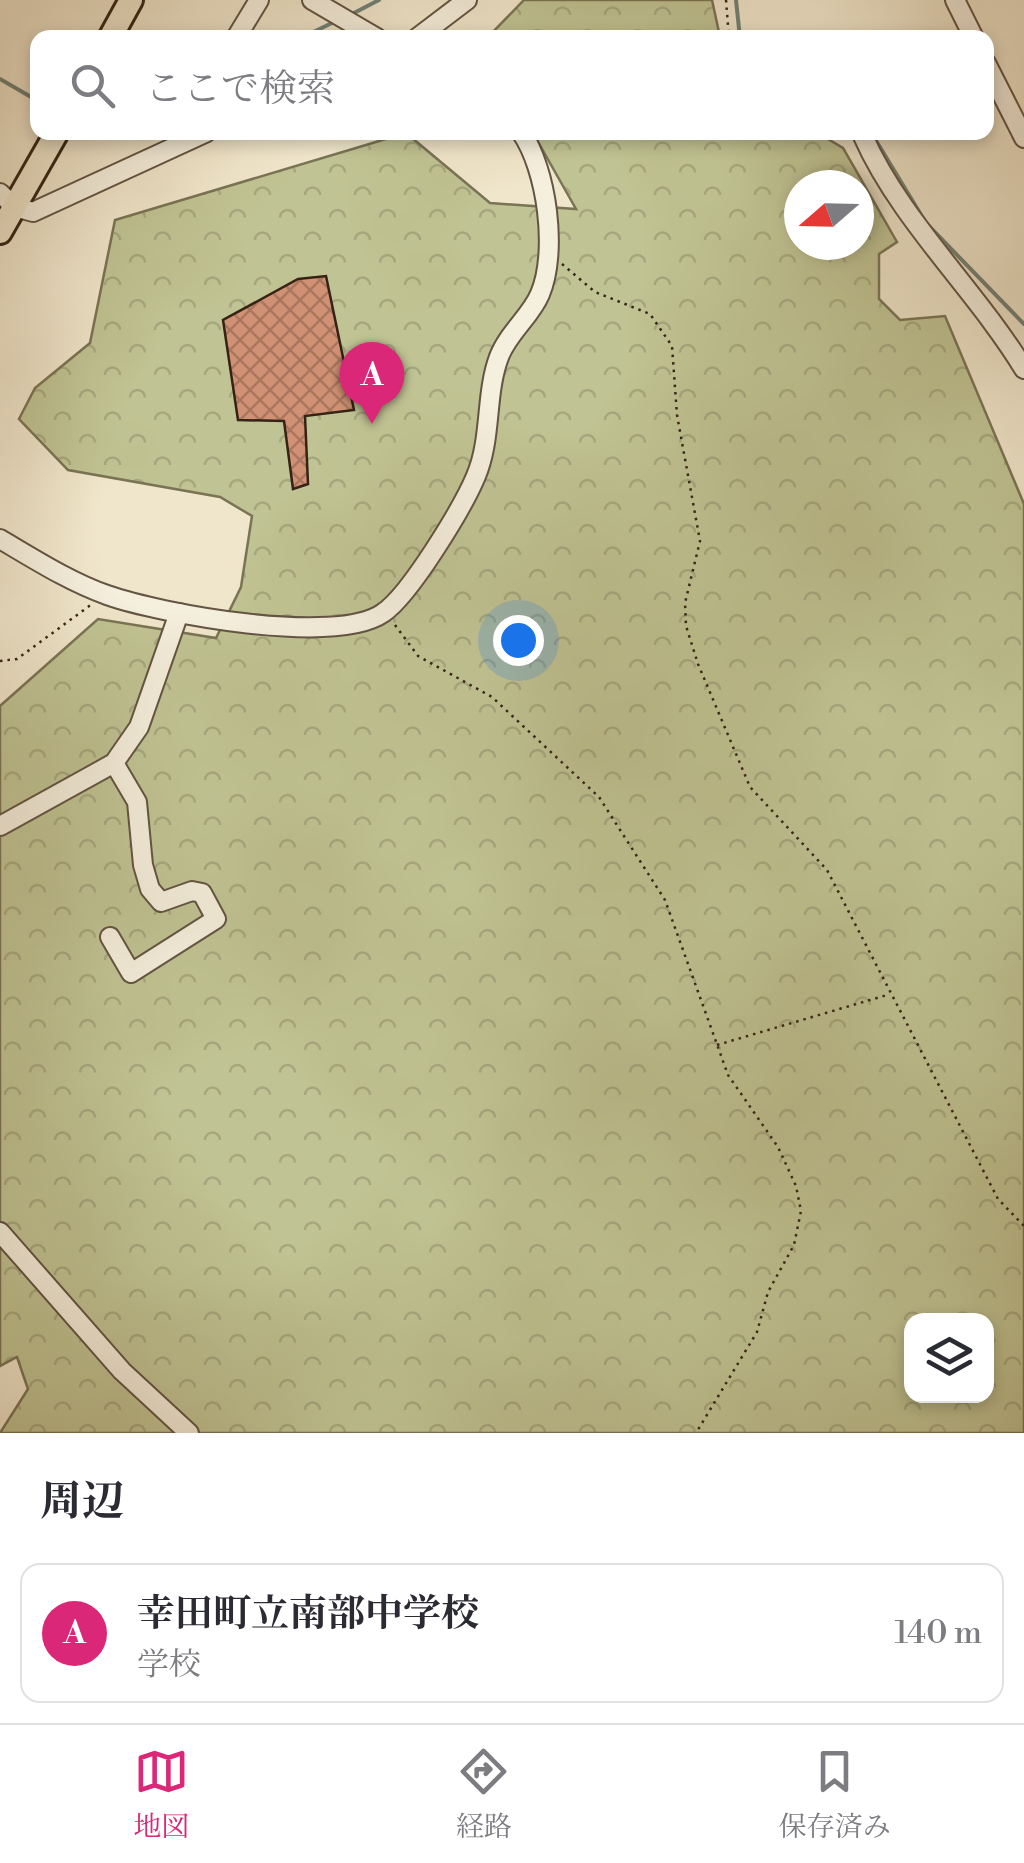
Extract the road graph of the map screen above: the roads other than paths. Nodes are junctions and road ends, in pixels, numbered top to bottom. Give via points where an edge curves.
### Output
1 (131, 0) edge
2 (259, 0) edge
3 (467, 0) edge
4 (955, 0) edge
5 (327, 3) edge
6 (114, 30) edge
7 (241, 30) edge
8 (364, 30) edge
9 (428, 30) edge
10 (970, 30) edge
11 (994, 79) edge
12 (1024, 138) edge
13 (51, 140) edge
14 (190, 140) edge
15 (525, 140) edge
16 (865, 140) edge
17 (7, 200) edge
18 (0, 232) edge
19 (1024, 369) edge
20 (0, 539) edge
21 (178, 613) junction
22 (114, 762) junction
23 (0, 826) edge
24 (110, 937) dead end
25 (0, 1232) edge
26 (189, 1433) edge

1 - 6 main road
2 - 7 street
3 - 9 street
4 - 10 street
5 - 8 street
11 - 12 street
13 - 17 main road
14 - 17 street via 33,212
15 - 21 street via 544,184 547,250 540,294 498,358 476,478 440,539 383,614 347,626 294,627
16 - 19 street
17 - 18 main road
20 - 21 street via 105,595
21 - 22 street via 139,727
22 - 23 street
22 - 24 street via 138,802 150,889 161,902 202,893 216,919 132,974
25 - 26 street via 122,1371

